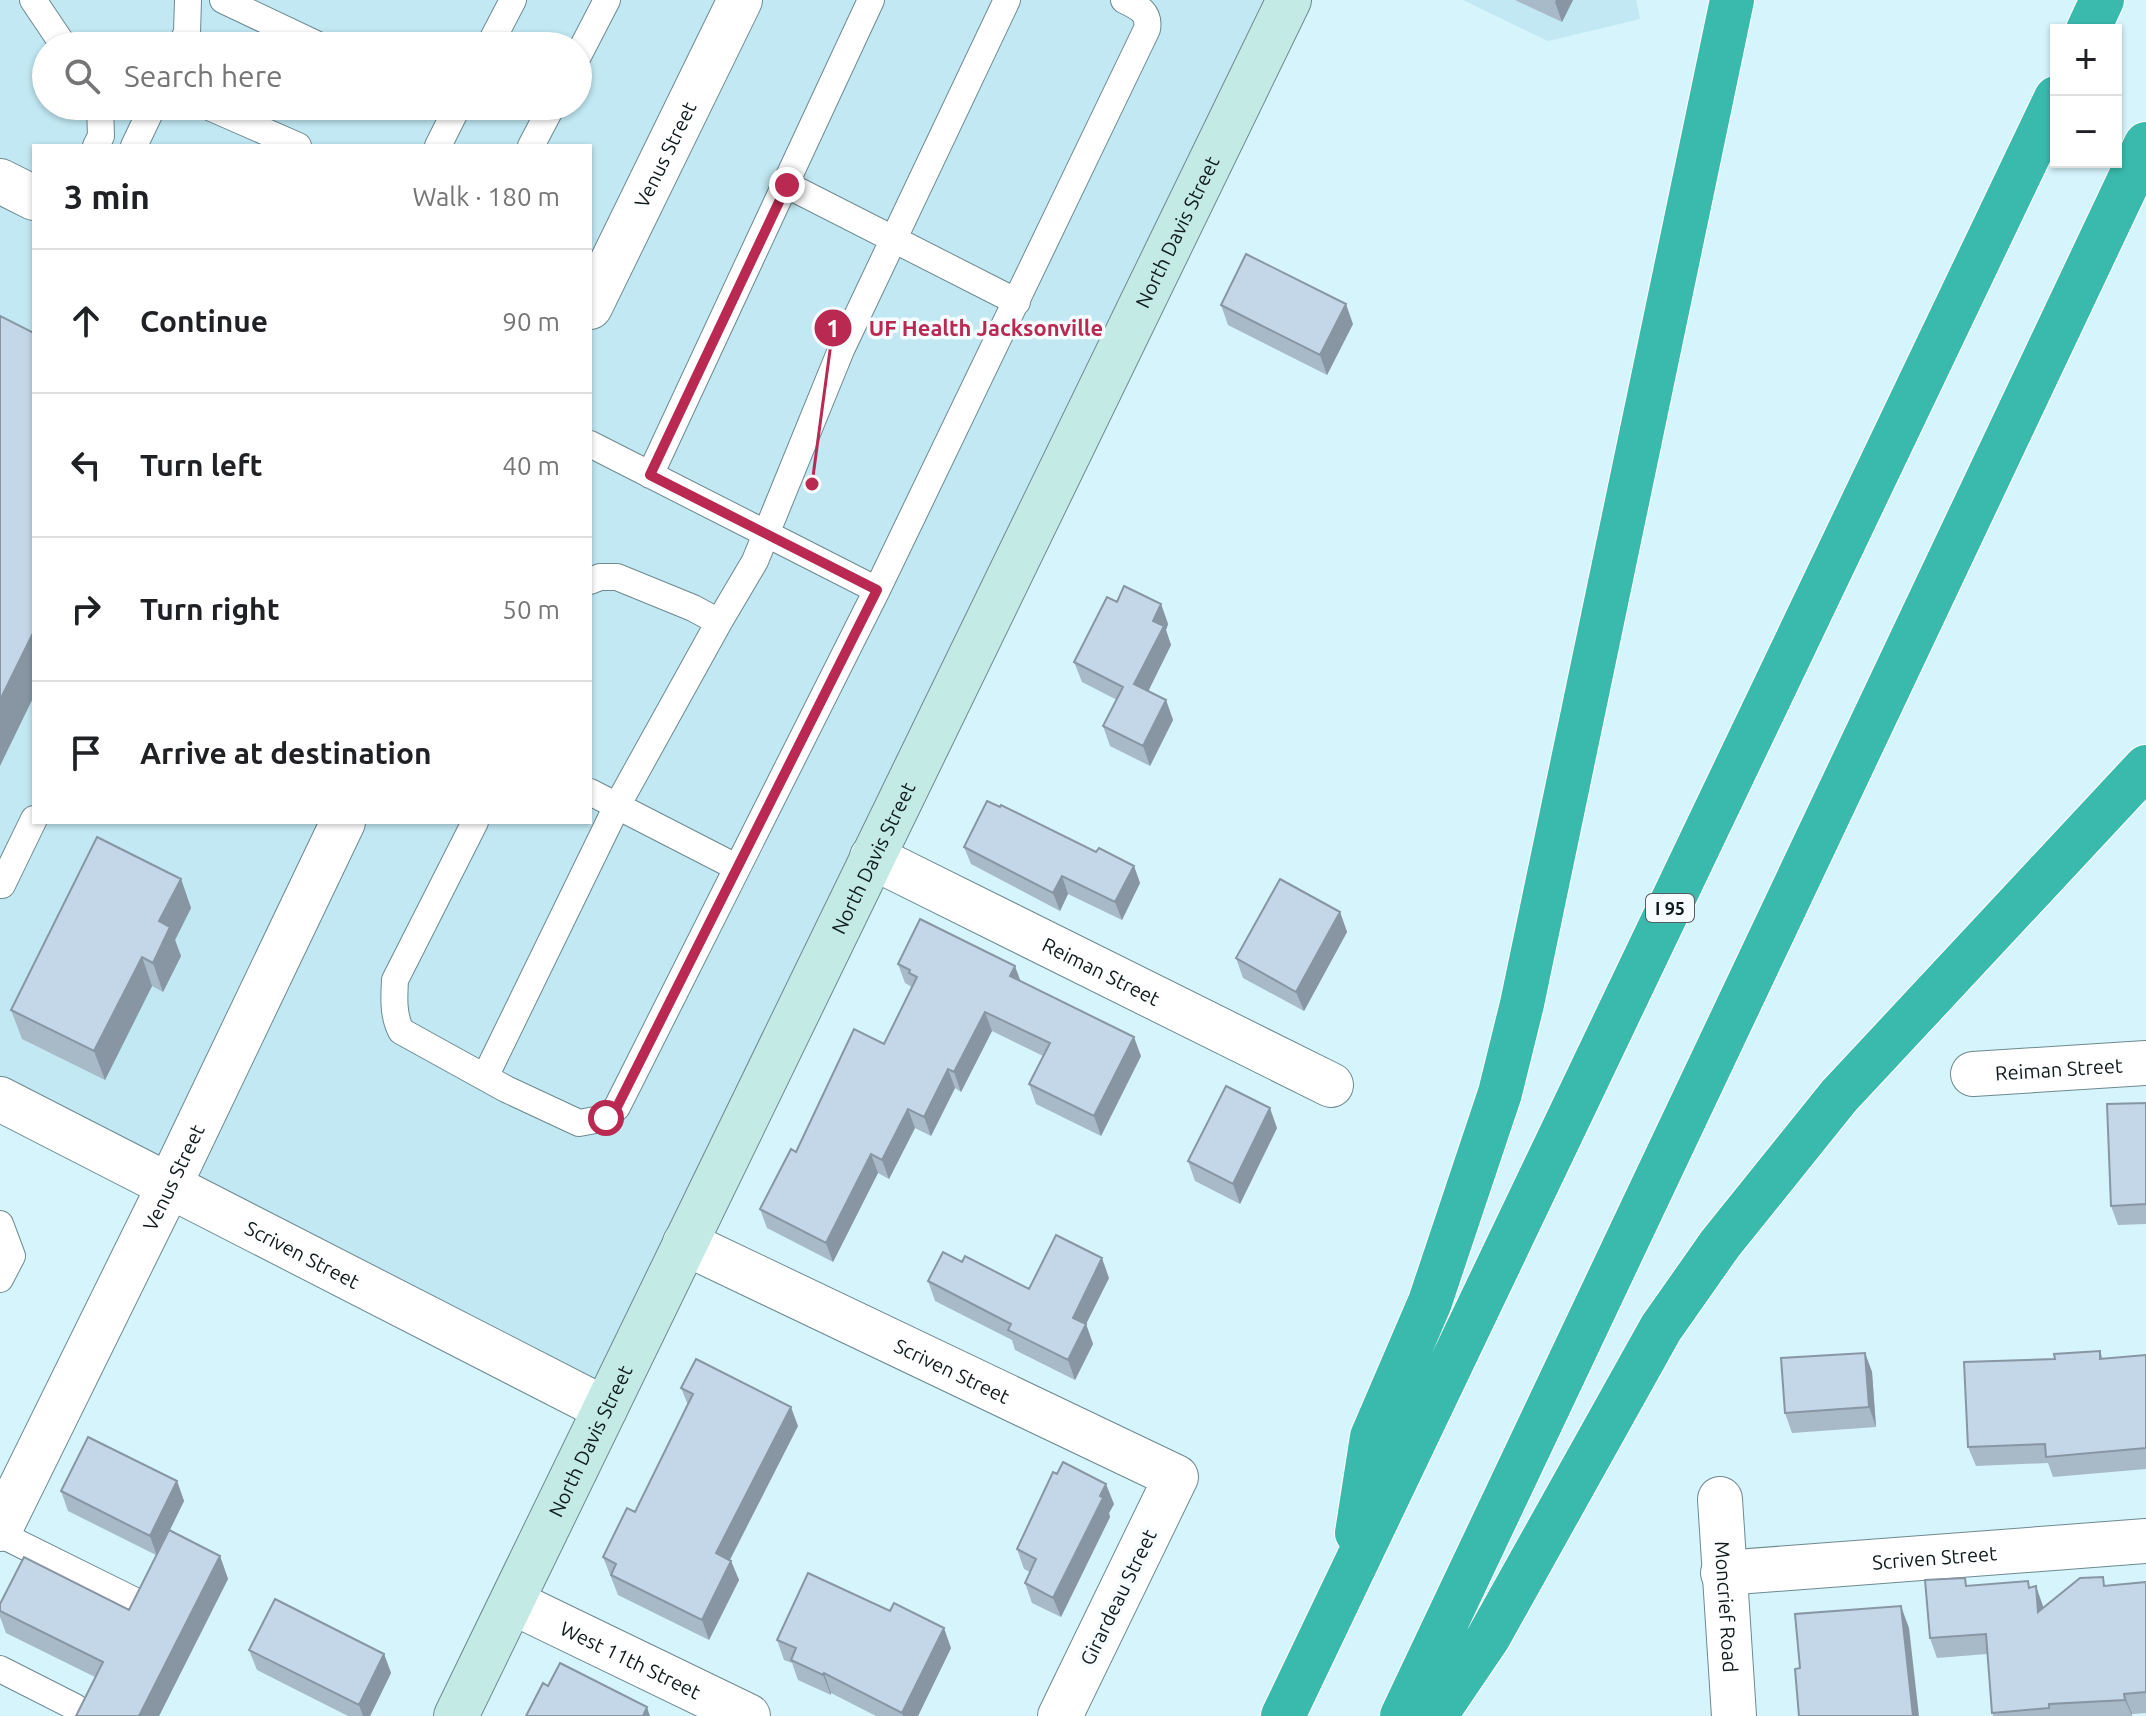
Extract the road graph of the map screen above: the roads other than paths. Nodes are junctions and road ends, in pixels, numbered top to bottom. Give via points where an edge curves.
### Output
1 (33, 0) edge
2 (188, 0) edge
3 (223, 0) edge
4 (513, 0) edge
5 (607, 0) edge
6 (740, 0) edge
7 (871, 0) edge
8 (1007, 0) edge
9 (1124, 0) edge
10 (1289, 0) edge
11 (1732, 0) edge
12 (2102, 0) edge
13 (2091, 24) edge
14 (58, 32) edge
15 (187, 32) edge
16 (290, 32) edge
17 (496, 32) edge
18 (590, 32) edge
19 (2050, 111) edge
20 (100, 120) edge
21 (146, 120) edge
22 (239, 120) edge
23 (451, 120) edge
24 (545, 120) edge
25 (97, 144) edge
26 (135, 144) edge
27 (293, 144) edge
28 (439, 144) edge
29 (532, 144) edge
30 (2146, 144) edge
31 (0, 181) edge
32 (787, 185) junction
33 (32, 197) edge
34 (894, 239) junction
35 (1017, 302) junction
36 (592, 303) edge
37 (592, 445) edge
38 (650, 475) junction
39 (765, 534) junction
40 (592, 580) edge
41 (877, 590) junction
42 (719, 622) junction
43 (2146, 767) edge
44 (592, 793) edge
45 (617, 806) junction
46 (32, 823) edge
47 (342, 824) edge
48 (474, 824) edge
49 (872, 857) junction
50 (736, 867) junction
51 (2, 885) edge
52 (2146, 1063) edge
53 (1973, 1074) dead end
54 (485, 1077) junction
55 (1331, 1085) dead end
56 (0, 1099) edge
57 (169, 1186) junction
58 (0, 1224) edge
59 (685, 1243) junction
60 (0, 1279) edge
61 (605, 1409) junction
62 (1176, 1477) joint
63 (1720, 1499) dead end
64 (0, 1532) edge
65 (2146, 1541) edge
66 (1723, 1573) junction
67 (1349, 1582) junction
68 (133, 1600) edge
69 (512, 1602) junction
70 (0, 1669) edge
71 (75, 1707) dead end
72 (456, 1716) edge
73 (748, 1716) edge
74 (1060, 1716) edge
75 (1283, 1716) edge
76 (1402, 1716) edge
77 (1435, 1716) edge
78 (1734, 1716) edge

1 - 14 lane
2 - 15 lane
3 - 16 lane
4 - 17 lane
5 - 18 lane
6 - 36 street, Venus Street
7 - 32 lane
8 - 34 lane
9 - 35 lane via 1144,12 1147,29
10 - 49 street, North Davis Street
11 - 67 highway via 1522,1004 1500,1093 1430,1302 1372,1437
12 - 13 highway
19 - 67 highway, I 95
20 - 25 lane
21 - 26 lane
22 - 27 lane
23 - 28 lane
24 - 29 lane
30 - 76 highway
31 - 33 street
32 - 34 lane
32 - 38 lane
34 - 35 lane
34 - 39 lane via 841,350
35 - 41 lane
37 - 38 lane
38 - 39 lane
39 - 41 lane
39 - 42 lane
40 - 42 lane via 617,577
41 - 50 lane
42 - 45 lane
43 - 77 highway via 1839,1096 1720,1244 1661,1328 1488,1638
44 - 45 lane
45 - 50 lane
45 - 54 lane
46 - 51 lane
47 - 57 street, Venus Street
48 - 54 lane via 395,980 394,1001 401,1031
49 - 55 street, Reiman Street
49 - 59 street, North Davis Street
50 - 54 lane via 617,1107 606,1118 579,1123
52 - 53 street, Reiman Street
56 - 57 street, Scriven Street
57 - 61 street, Scriven Street
57 - 64 street, Venus Street
58 - 60 lane via 12,1256
59 - 61 street, North Davis Street
59 - 62 street, Scriven Street
61 - 69 street, North Davis Street
62 - 74 street, Girardeau Street
63 - 66 street, Moncrief Road
64 - 68 lane
65 - 66 street, Scriven Street
66 - 78 street, Moncrief Road
67 - 75 highway, I 95
69 - 72 street, North Davis Street
69 - 73 street, West 11th Street
70 - 71 lane

